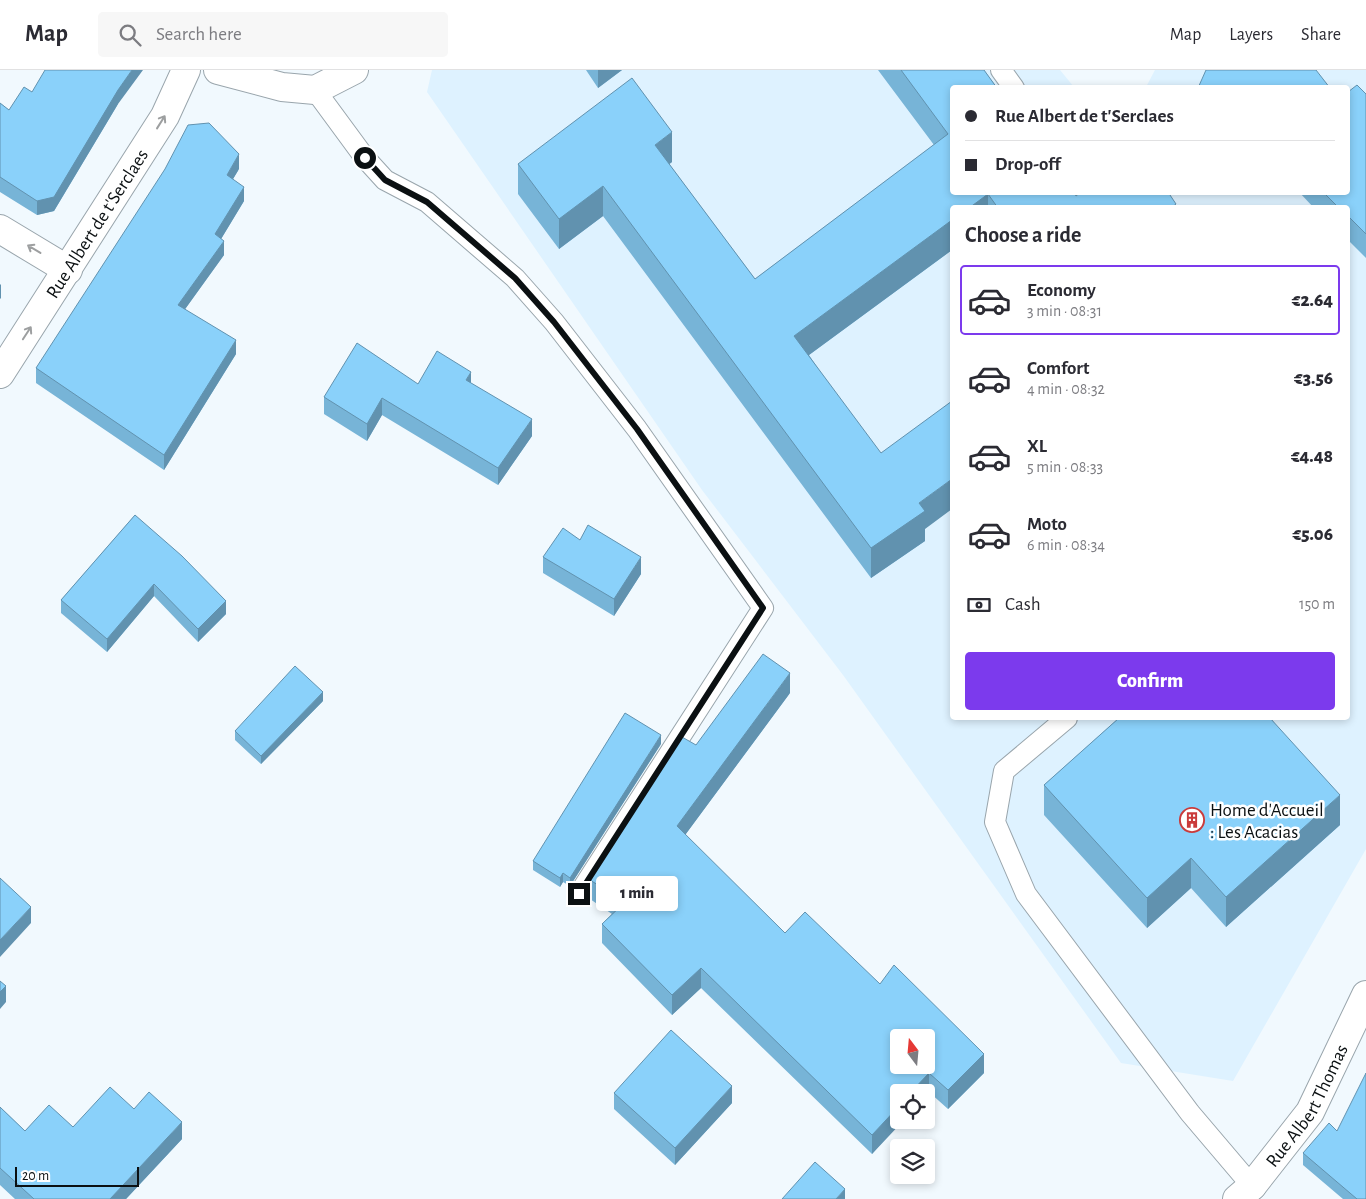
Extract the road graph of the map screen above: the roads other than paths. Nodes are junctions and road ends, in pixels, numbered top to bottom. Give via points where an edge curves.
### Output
1 (186, 70) edge
2 (218, 70) edge
3 (354, 70) edge
4 (1001, 70) edge
5 (1012, 85) edge
6 (315, 90) junction
7 (0, 229) edge
8 (68, 270) junction
9 (0, 374) edge
10 (1065, 720) edge
11 (579, 894) dead end
12 (1366, 995) edge
13 (1244, 1192) edge

8 -> 1 street, Rue Albert de t'Serclaes via 164,116
2 - 6 street via 282,87
3 - 6 street
4 - 5 lane
6 - 11 lane via 385,180 427,202 515,278 554,322 637,429 763,608
8 -> 7 street
9 -> 8 street, Rue Albert de t'Serclaes
10 - 13 lane via 1004,771 995,822 1026,894 1190,1113
12 - 13 street, Rue Albert Thomas via 1310,1112

